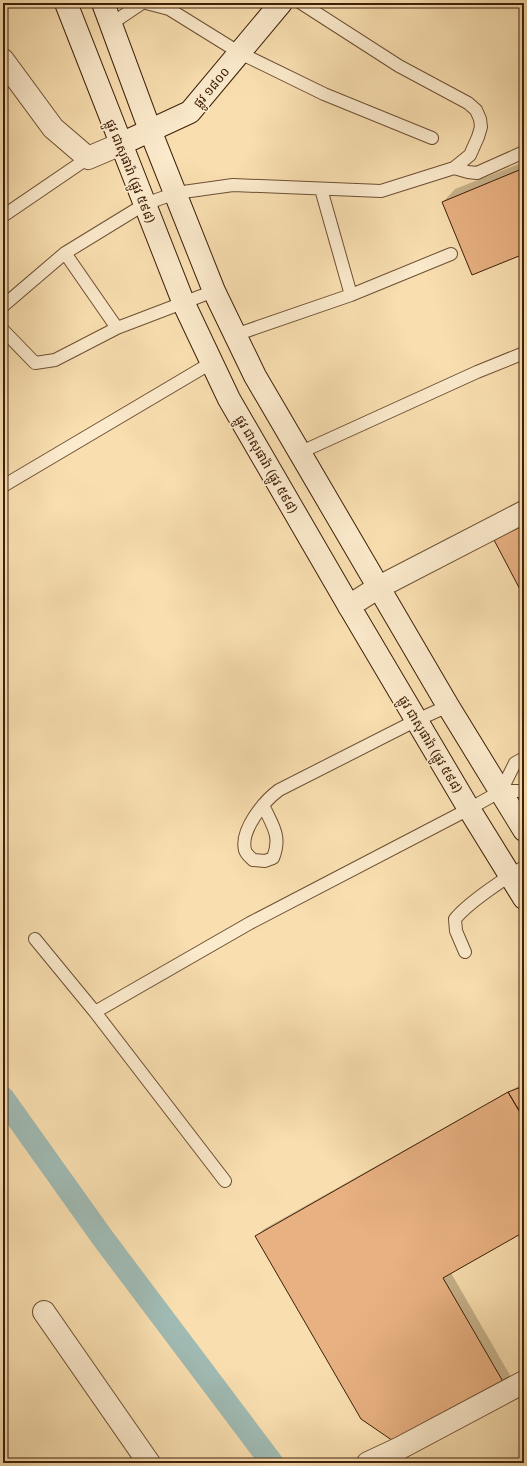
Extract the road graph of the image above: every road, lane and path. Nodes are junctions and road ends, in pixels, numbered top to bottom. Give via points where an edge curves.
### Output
1 (66, 3) edge
2 (103, 3) edge
3 (142, 3) edge
4 (146, 3) edge
5 (281, 3) edge
6 (301, 3) edge
7 (171, 6) edge
8 (111, 24) junction
9 (240, 53) junction
10 (3, 60) edge
11 (150, 130) junction
12 (432, 138) dead end
13 (121, 144) junction
14 (524, 152) edge
15 (88, 158) junction
16 (454, 168) junction
17 (321, 188) junction
18 (176, 193) junction
19 (145, 204) junction
20 (3, 216) edge
21 (65, 253) junction
22 (451, 254) dead end
23 (214, 291) junction
24 (351, 296) junction
25 (184, 304) junction
26 (3, 306) edge
27 (117, 328) junction
28 (3, 330) edge
29 (235, 335) junction
30 (524, 354) edge
31 (211, 363) junction
32 (299, 453) junction
33 (3, 486) edge
34 (524, 512) edge
35 (379, 587) junction
36 (349, 606) junction
37 (448, 706) junction
38 (416, 720) junction
39 (524, 758) edge
40 (501, 791) junction
41 (524, 791) edge
42 (263, 805) dead end
43 (469, 809) junction
44 (524, 830) edge
45 (517, 871) edge
46 (524, 898) edge
47 (35, 939) dead end
48 (465, 952) dead end
49 (95, 1012) junction
50 (225, 1180) dead end
51 (44, 1312) dead end
52 (524, 1382) edge
53 (149, 1463) edge
54 (368, 1463) edge

1 - 13 main road, ផ្លូវ ជាសុផារ៉ា (ផ្លូវ ៥៩៨)
2 - 8 main road
3 - 8 lane
4 - 7 lane
5 - 9 main road, ផ្លូវ ១៨០០
6 - 16 lane via 399,66 468,103 476,110 481,127 478,137 470,155
7 - 9 lane
8 - 11 main road
9 - 11 main road, ផ្លូវ ១៨០០ via 190,112
9 - 12 lane via 324,94
10 - 15 main road via 53,128
11 - 13 main road, ផ្លូវ ១៨០០
11 - 18 main road
13 - 15 main road, ផ្លូវ ១៨០០
13 - 19 main road, ផ្លូវ ជាសុផារ៉ា (ផ្លូវ ៥៩៨)
14 - 16 lane via 477,173
15 - 20 lane
16 - 17 lane via 381,191
17 - 18 lane via 233,185
17 - 24 lane
18 - 19 lane
18 - 23 main road
19 - 21 lane
19 - 25 main road, ផ្លូវ ជាសុផារ៉ា (ផ្លូវ ៥៩៨)
21 - 26 lane
21 - 27 lane
22 - 24 lane
23 - 25 lane
23 - 29 main road
24 - 29 lane
25 - 27 lane
25 - 31 main road, ផ្លូវ ជាសុផារ៉ា (ផ្លូវ ៥៩៨)
27 - 28 lane via 55,360 36,363
29 - 32 main road
30 - 32 lane via 477,372
31 - 33 lane
31 - 36 main road, ផ្លូវ ជាសុផារ៉ា (ផ្លូវ ៥៩៨) via 229,400
32 - 35 main road
34 - 35 main road
35 - 36 main road
35 - 37 main road
36 - 38 main road, ផ្លូវ ជាសុផារ៉ា (ផ្លូវ ៥៩៨)
37 - 38 lane
37 - 40 main road
38 - 42 lane via 279,790
38 - 43 main road, ផ្លូវ ជាសុផារ៉ា (ផ្លូវ ៥៩៨)
39 - 40 lane via 515,763
40 - 41 lane
40 - 43 lane
40 - 44 main road
43 - 45 main road, ផ្លូវ ជាសុផារ៉ា (ផ្លូវ ៥៩៨)
43 - 49 lane via 250,923
45 - 46 main road, ផ្លូវ ជាសុផារ៉ា (ផ្លូវ ៥៩៨)
45 - 48 lane via 455,920 456,931
47 - 49 lane
49 - 50 lane
51 - 53 main road
52 - 54 main road

